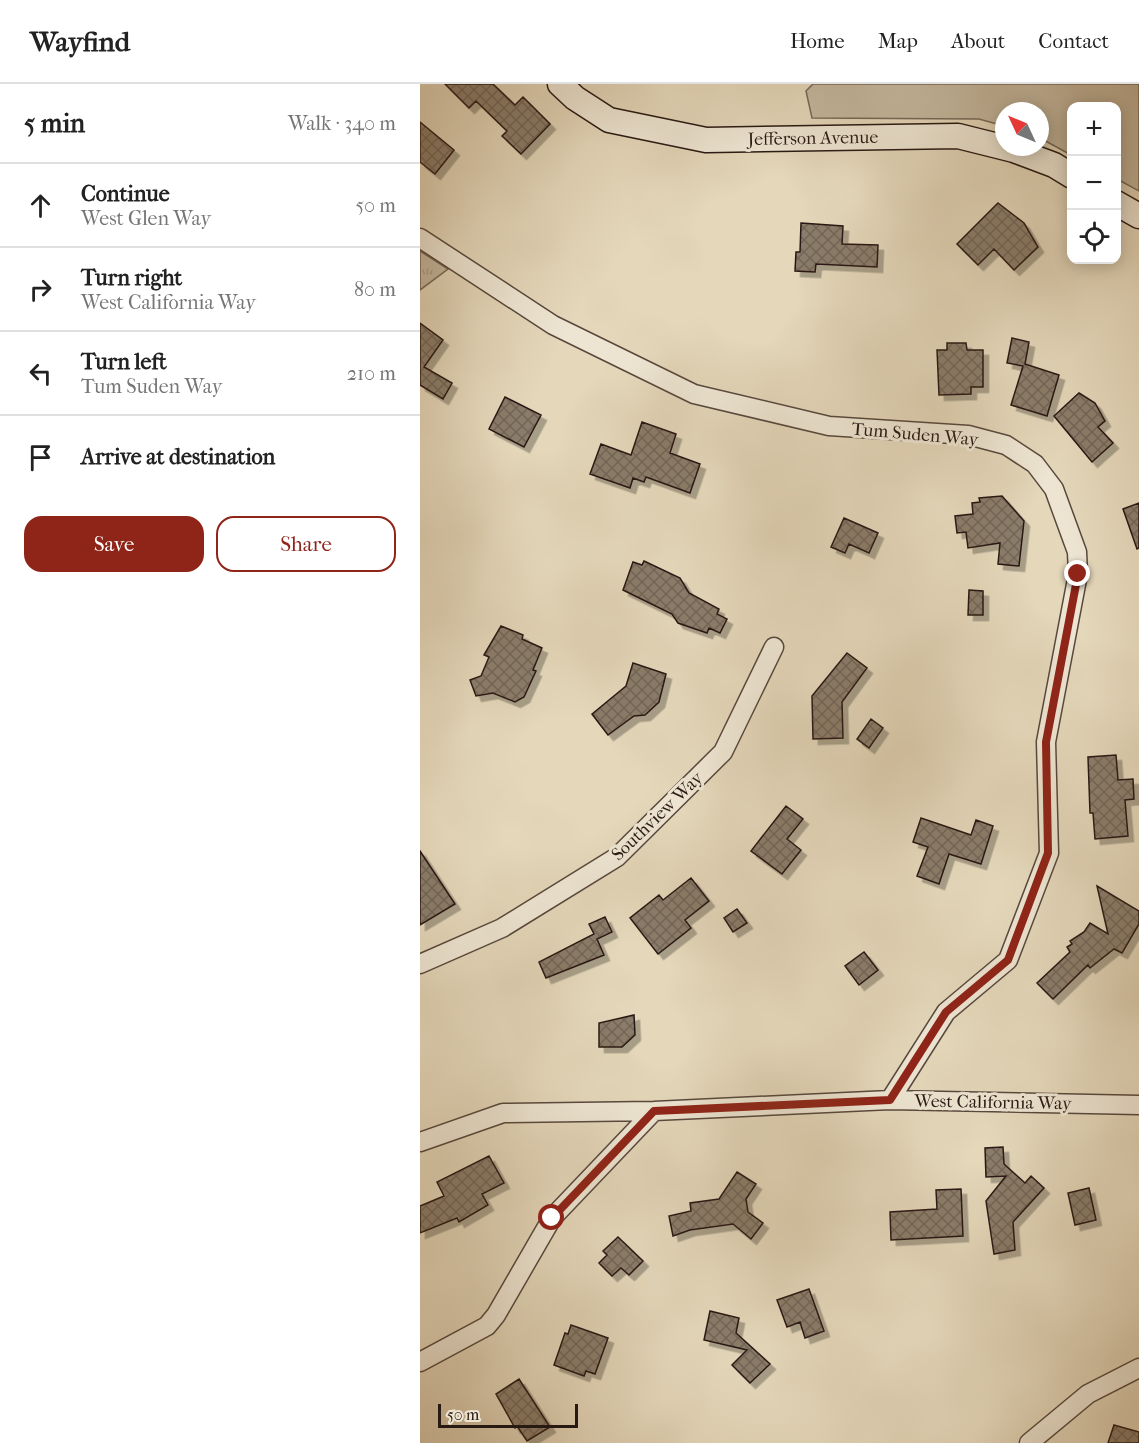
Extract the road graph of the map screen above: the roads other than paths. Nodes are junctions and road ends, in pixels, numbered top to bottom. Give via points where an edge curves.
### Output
1 (560, 84) edge
2 (1067, 173) edge
3 (1121, 206) edge
4 (1139, 216) edge
5 (420, 238) edge
6 (774, 647) dead end
7 (420, 964) edge
8 (890, 1100) junction
9 (1139, 1105) edge
10 (654, 1111) junction
11 (420, 1142) edge
12 (420, 1362) edge
13 (1139, 1368) edge
14 (1029, 1443) edge

1 - 2 street, Jefferson Avenue via 609,120 706,140 958,136 1014,150
3 - 4 street
5 - 8 street, Tum Suden Way via 553,325 694,394 829,426 968,435 1006,445 1035,464 1054,489 1077,552 1078,574 1046,742 1048,853 1008,960 946,1012
6 - 7 street, Southview Way via 723,752 617,857 502,928
8 - 9 street, West California Way
8 - 10 street, West California Way
10 - 11 street, West California Way via 503,1113
10 - 12 street via 552,1218 487,1326
13 - 14 street via 1088,1394

